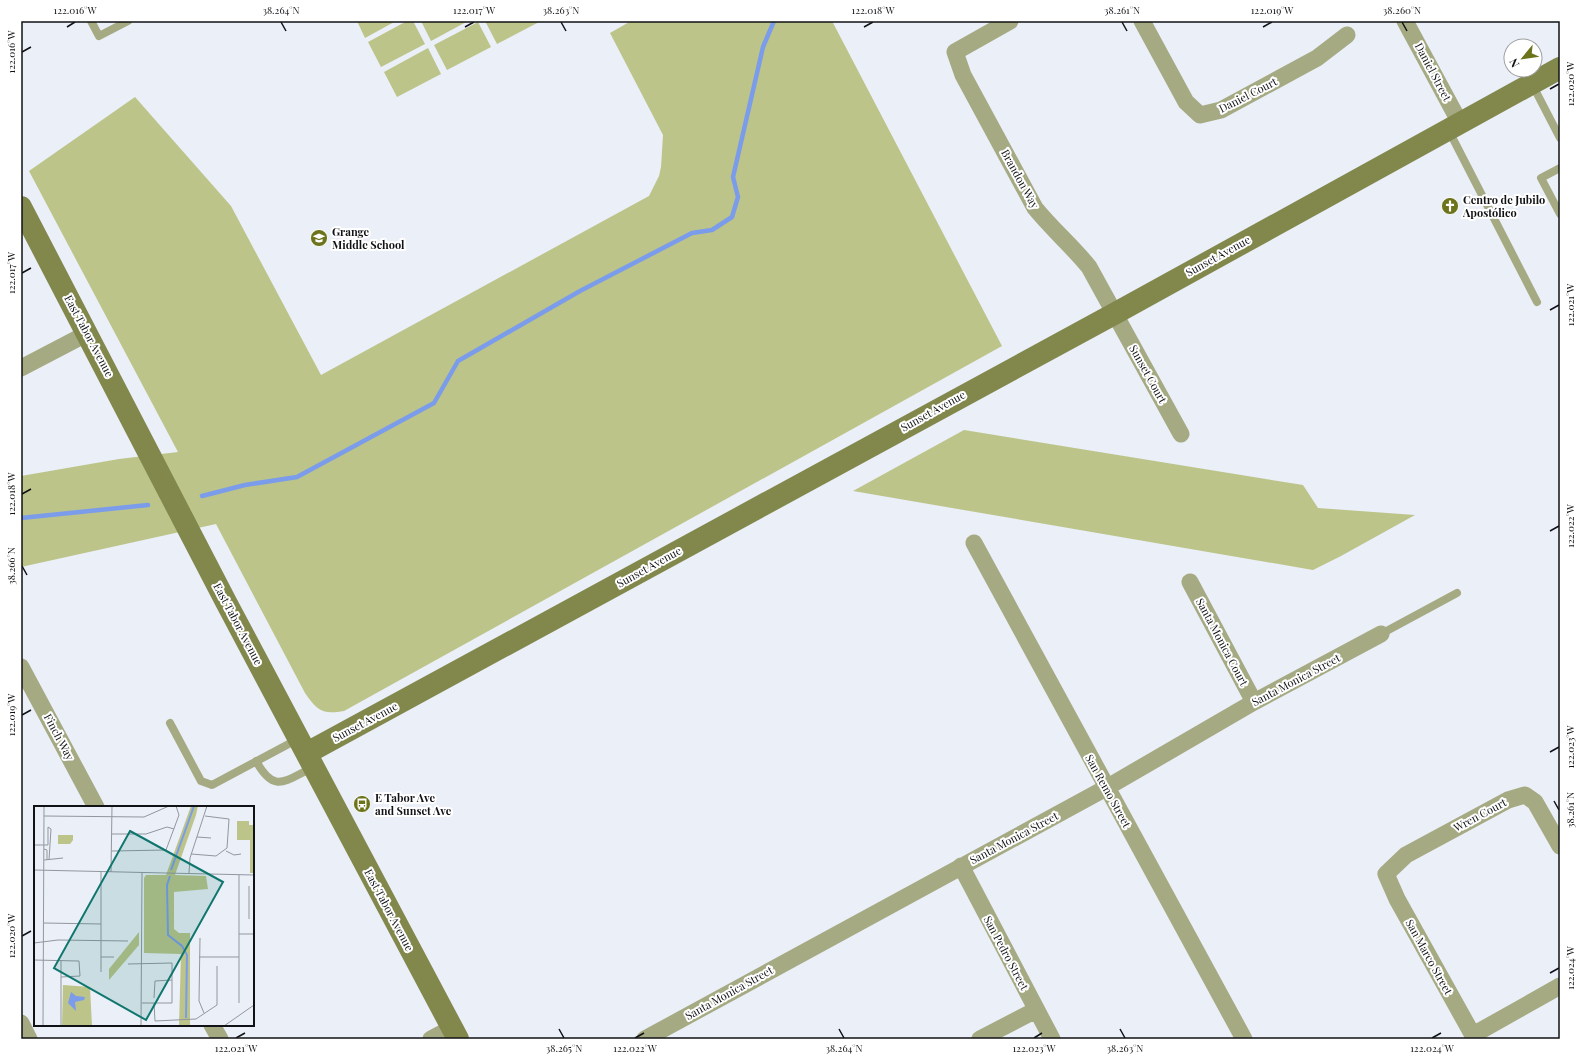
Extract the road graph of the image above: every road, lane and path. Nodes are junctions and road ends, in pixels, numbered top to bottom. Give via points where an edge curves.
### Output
1 (91, 21) edge
2 (128, 21) edge
3 (1010, 21) edge
4 (1142, 21) edge
5 (1405, 21) edge
6 (1347, 34) dead end
7 (1560, 68) edge
8 (1532, 84) junction
9 (1454, 127) junction
10 (1560, 138) edge
11 (1560, 168) edge
12 (21, 207) edge
13 (1560, 214) edge
14 (1536, 302) dead end
15 (1114, 314) junction
16 (88, 333) junction
17 (21, 368) edge
18 (1181, 434) dead end
19 (974, 543) dead end
20 (1190, 582) dead end
21 (1457, 593) dead end
22 (1381, 634) joint
23 (21, 667) edge
24 (1254, 702) junction
25 (170, 723) dead end
26 (307, 753) junction
27 (256, 761) junction
28 (1106, 788) junction
29 (95, 806) edge
30 (1560, 846) edge
31 (961, 866) junction
32 (1386, 874) joint
33 (1560, 986) edge
34 (1036, 1010) junction
35 (21, 1023) edge
36 (213, 1026) edge
37 (455, 1034) edge
38 (1474, 1037) edge
39 (29, 1039) edge
40 (220, 1039) edge
41 (431, 1039) edge
42 (645, 1039) edge
43 (980, 1039) edge
44 (1052, 1039) edge
45 (1244, 1039) edge

1 - 2 lane via 99,36
3 - 15 street, Brandon Way via 955,52 963,75 1035,208 1089,267
4 - 6 street, Daniel Court via 1186,102 1200,115 1221,110 1317,58
5 - 9 street, Daniel Street
7 - 8 main road, Sunset Avenue
8 - 9 main road, Sunset Avenue
8 - 10 lane
9 - 14 lane
9 - 15 main road, Sunset Avenue
11 - 13 lane via 1541,178
12 - 16 main road, East Tabor Avenue
15 - 18 street, Sunset Court
15 - 26 main road, Sunset Avenue
16 - 17 street
16 - 26 main road, East Tabor Avenue via 226,602
19 - 28 street, San Remo Street
20 - 24 street, Santa Monica Court
21 - 22 lane
22 - 24 street, Santa Monica Street
23 - 29 street, Finch Way
24 - 28 street, Santa Monica Street
25 - 27 lane via 201,781 212,785
26 - 27 lane
26 - 27 lane via 285,781 269,780
26 - 37 main road, East Tabor Avenue
28 - 31 street, Santa Monica Street
28 - 45 street, San Remo Street
30 - 32 street, Wren Court via 1535,802 1525,796 1508,800 1406,855
31 - 34 street, San Pedro Street
31 - 42 street, Santa Monica Street
32 - 38 street, San Marco Street via 1397,899
33 - 38 street
34 - 43 street
34 - 44 street, San Pedro Street
35 - 39 street
36 - 40 street
37 - 41 street

